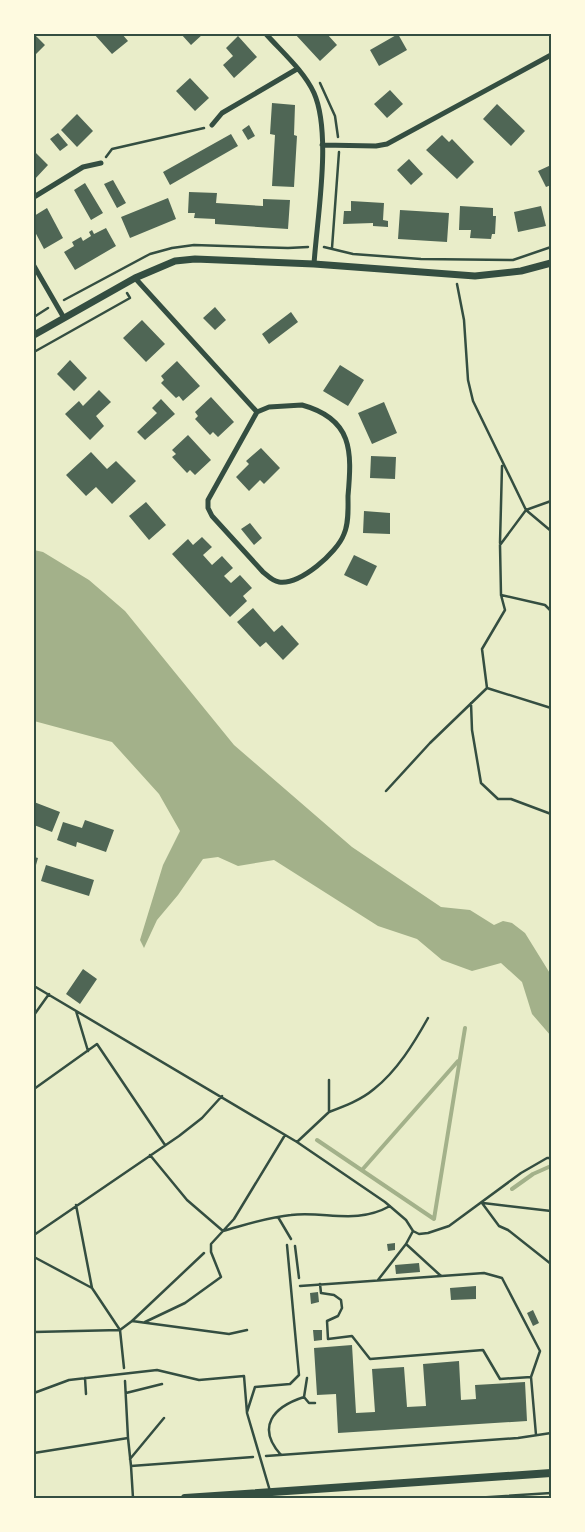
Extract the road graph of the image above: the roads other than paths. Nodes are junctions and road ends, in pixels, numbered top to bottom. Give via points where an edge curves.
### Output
1 (266, 34) edge
2 (551, 54) edge
3 (297, 69) junction
4 (212, 126) road end
5 (322, 145) junction
6 (101, 163) road end
7 (34, 197) edge
8 (551, 263) edge
9 (314, 264) junction
10 (34, 266) edge
11 (134, 278) junction
12 (64, 318) junction
13 (34, 335) edge
14 (257, 412) junction
15 (287, 1245) dead end
16 (85, 1378) junction
17 (34, 1393) edge
18 (86, 1394) dead end
19 (247, 1413) junction
20 (551, 1473) edge
21 (270, 1492) junction
22 (185, 1498) edge

1 - 3 street
2 - 5 street via 387,144
3 - 4 street via 222,113
3 - 5 street via 313,92 322,119
5 - 9 street
6 - 7 street via 83,167
8 - 9 street via 521,271 474,276
9 - 11 street via 195,258 168,263
10 - 12 street
11 - 12 street
11 - 14 street
12 - 13 street
14 - 14 street via 269,407 302,405 315,409 338,424 351,458 345,533 341,542 308,573 287,582 271,579 263,572 208,508 210,492
15 - 19 lane via 299,1375 290,1384 255,1387
16 - 17 lane via 69,1380
16 - 18 lane
16 - 19 lane via 156,1370 199,1380 244,1376
19 - 21 lane
20 - 21 main road
21 - 22 main road

